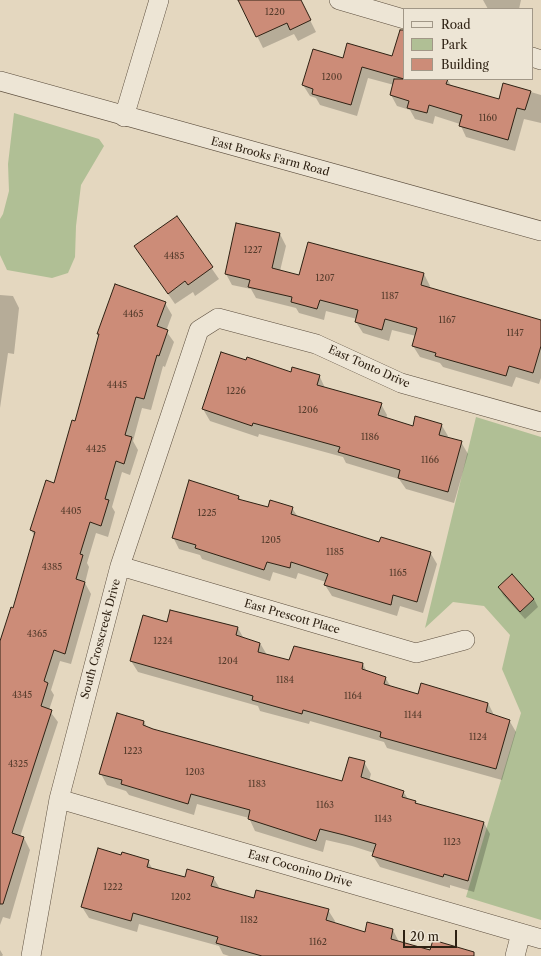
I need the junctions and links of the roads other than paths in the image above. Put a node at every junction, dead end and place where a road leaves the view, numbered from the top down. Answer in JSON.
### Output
{"nodes":[{"id":1,"x":159,"y":0,"type":"edge"},
{"id":2,"x":339,"y":0,"type":"edge"},
{"id":3,"x":403,"y":19,"type":"edge"},
{"id":4,"x":0,"y":81,"type":"edge"},
{"id":5,"x":124,"y":117,"type":"junction"},
{"id":6,"x":541,"y":231,"type":"edge"},
{"id":7,"x":199,"y":330,"type":"joint"},
{"id":8,"x":541,"y":422,"type":"edge"},
{"id":9,"x":120,"y":566,"type":"junction"},
{"id":10,"x":465,"y":640,"type":"dead end"},
{"id":11,"x":58,"y":799,"type":"junction"},
{"id":12,"x":521,"y":933,"type":"junction"},
{"id":13,"x":541,"y":939,"type":"edge"},
{"id":14,"x":32,"y":956,"type":"edge"},
{"id":15,"x":515,"y":956,"type":"edge"}],
"edges":[{"from":1,"to":5,"type":"street"},
{"from":2,"to":3,"type":"street"},
{"from":4,"to":5,"type":"street","name":"East Brooks Farm Road"},
{"from":5,"to":6,"type":"street","name":"East Brooks Farm Road"},
{"from":7,"to":8,"type":"street","name":"East Tonto Drive"},
{"from":7,"to":9,"type":"street","name":"South Crosscreek Drive"},
{"from":9,"to":10,"type":"street","name":"East Prescott Place"},
{"from":9,"to":11,"type":"street","name":"South Crosscreek Drive"},
{"from":11,"to":12,"type":"street","name":"East Coconino Drive"},
{"from":11,"to":14,"type":"street","name":"South Crosscreek Drive"},
{"from":12,"to":13,"type":"street","name":"East Coconino Drive"},
{"from":12,"to":15,"type":"street"}]}
